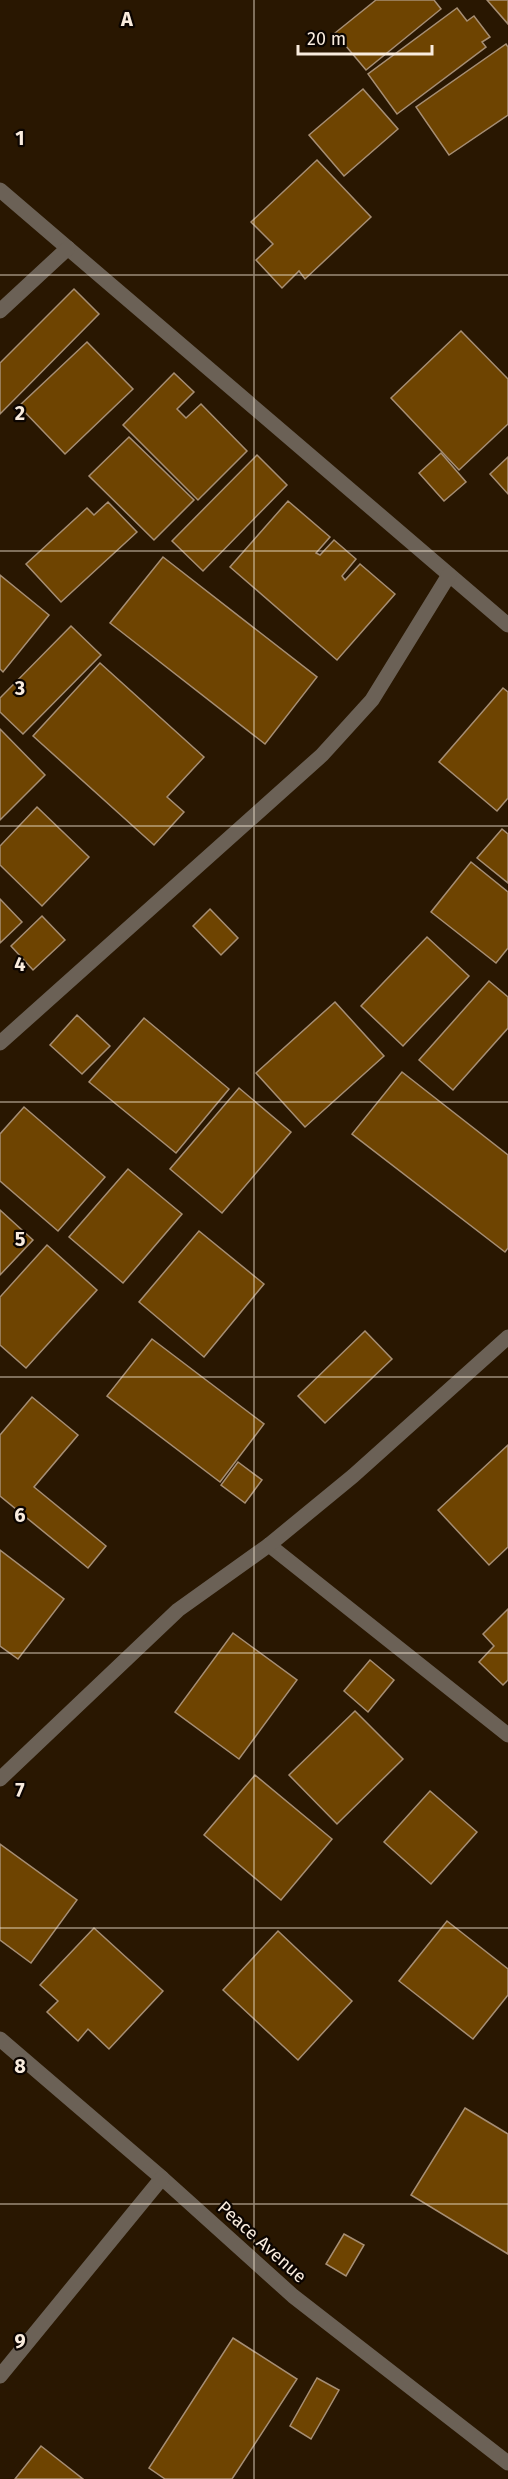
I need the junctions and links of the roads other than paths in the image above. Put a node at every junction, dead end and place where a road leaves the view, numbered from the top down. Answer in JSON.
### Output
{"nodes":[{"id":1,"x":0,"y":190,"type":"edge"},
{"id":2,"x":68,"y":248,"type":"junction"},
{"id":3,"x":0,"y":311,"type":"edge"},
{"id":4,"x":449,"y":575,"type":"junction"},
{"id":5,"x":508,"y":625,"type":"edge"},
{"id":6,"x":0,"y":1043,"type":"edge"},
{"id":7,"x":508,"y":1337,"type":"edge"},
{"id":8,"x":268,"y":1545,"type":"junction"},
{"id":9,"x":508,"y":1735,"type":"edge"},
{"id":10,"x":0,"y":1779,"type":"edge"},
{"id":11,"x":0,"y":2039,"type":"edge"},
{"id":12,"x":162,"y":2178,"type":"junction"},
{"id":13,"x":0,"y":2376,"type":"edge"},
{"id":14,"x":508,"y":2463,"type":"edge"}],
"edges":[{"from":1,"to":2,"type":"street"},
{"from":2,"to":3,"type":"street"},
{"from":2,"to":4,"type":"street"},
{"from":4,"to":5,"type":"street"},
{"from":4,"to":6,"type":"street"},
{"from":7,"to":8,"type":"street"},
{"from":8,"to":9,"type":"street"},
{"from":8,"to":10,"type":"street"},
{"from":11,"to":12,"type":"street","name":"Peace Avenue"},
{"from":12,"to":13,"type":"street"},
{"from":12,"to":14,"type":"street","name":"Peace Avenue"}]}
